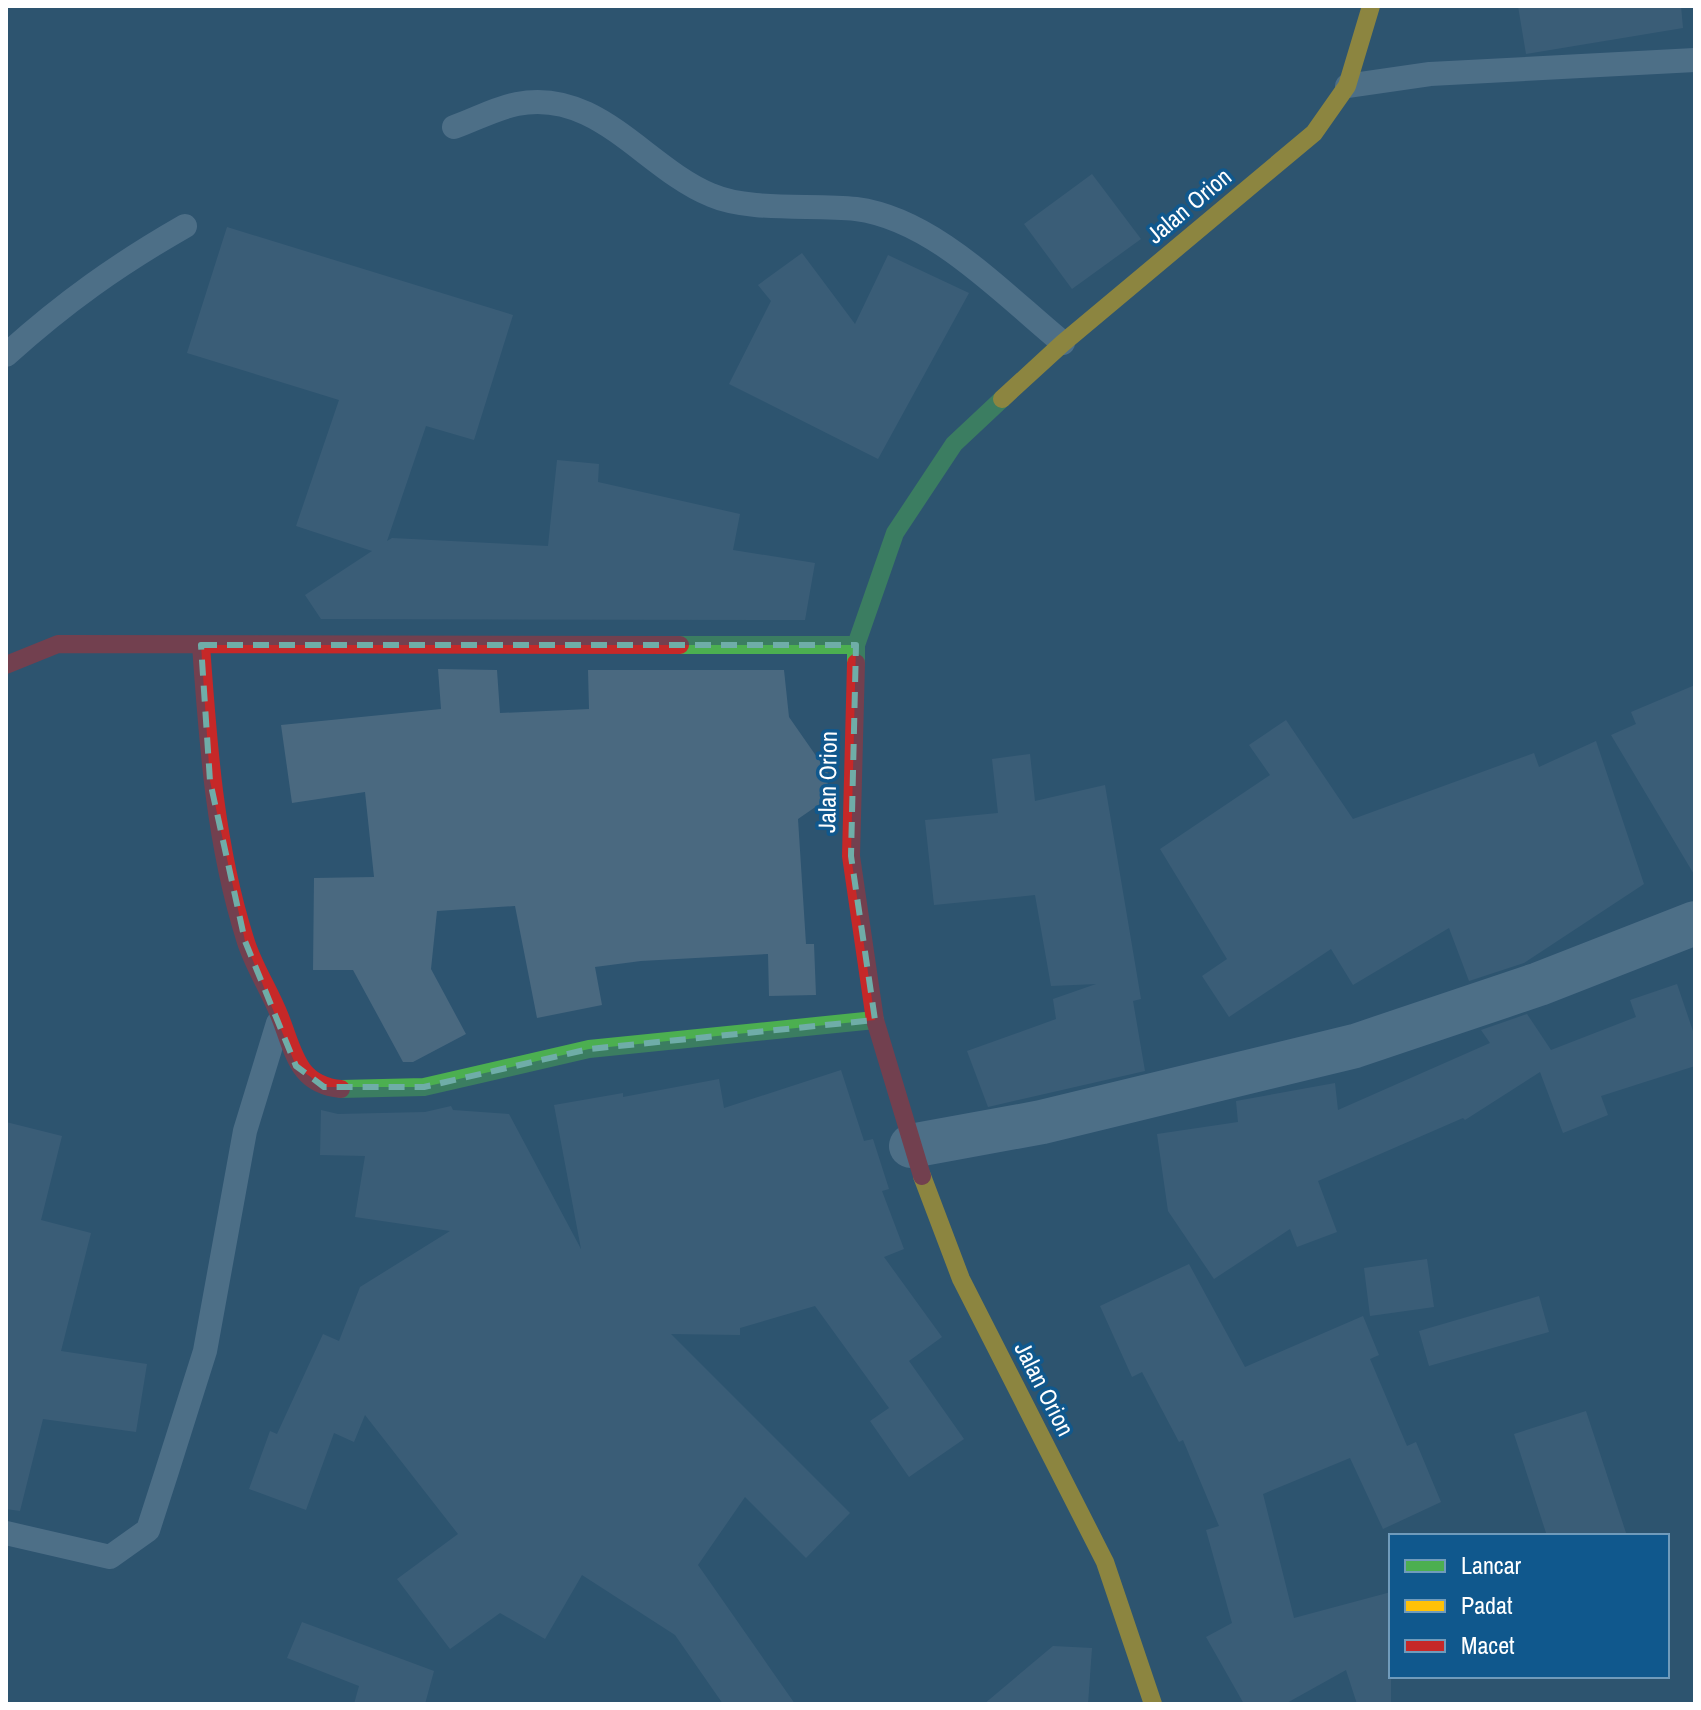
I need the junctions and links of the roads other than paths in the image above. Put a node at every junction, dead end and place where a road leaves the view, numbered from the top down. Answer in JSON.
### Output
{"nodes":[{"id":1,"x":1371,"y":6,"type":"edge"},
{"id":2,"x":1695,"y":60,"type":"edge"},
{"id":3,"x":1347,"y":86,"type":"junction"},
{"id":4,"x":454,"y":127,"type":"dead end"},
{"id":5,"x":185,"y":226,"type":"dead end"},
{"id":6,"x":1063,"y":343,"type":"junction"},
{"id":7,"x":6,"y":355,"type":"edge"},
{"id":8,"x":201,"y":645,"type":"junction"},
{"id":9,"x":856,"y":645,"type":"junction"},
{"id":10,"x":6,"y":665,"type":"edge"},
{"id":11,"x":1695,"y":923,"type":"edge"},
{"id":12,"x":280,"y":1017,"type":"junction"},
{"id":13,"x":875,"y":1020,"type":"junction"},
{"id":14,"x":911,"y":1146,"type":"junction"},
{"id":15,"x":6,"y":1533,"type":"edge"},
{"id":16,"x":1153,"y":1704,"type":"edge"}],
"edges":[{"from":1,"to":3,"type":"main road","name":"Jalan Orion"},
{"from":2,"to":3,"type":"lane"},
{"from":3,"to":6,"type":"main road","name":"Jalan Orion"},
{"from":4,"to":6,"type":"lane"},
{"from":5,"to":7,"type":"lane"},
{"from":6,"to":9,"type":"main road","name":"Jalan Orion"},
{"from":8,"to":9,"type":"main road"},
{"from":8,"to":10,"type":"main road"},
{"from":8,"to":12,"type":"main road"},
{"from":9,"to":13,"type":"main road","name":"Jalan Orion"},
{"from":11,"to":14,"type":"street"},
{"from":12,"to":13,"type":"main road"},
{"from":12,"to":15,"type":"lane"},
{"from":13,"to":14,"type":"main road","name":"Jalan Orion"},
{"from":14,"to":16,"type":"main road","name":"Jalan Orion"}]}
